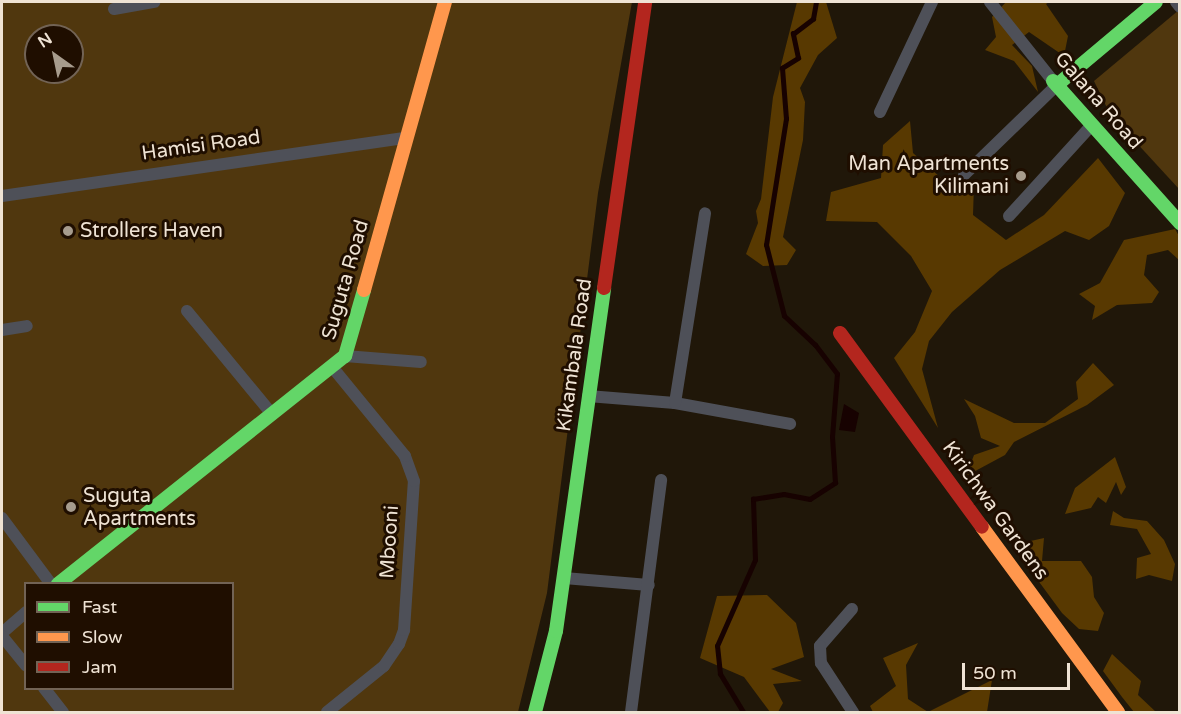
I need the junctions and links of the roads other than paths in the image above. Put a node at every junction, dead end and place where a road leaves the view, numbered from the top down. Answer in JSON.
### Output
{"nodes":[{"id":1,"x":154,"y":2,"type":"edge"},
{"id":2,"x":445,"y":2,"type":"edge"},
{"id":3,"x":645,"y":2,"type":"edge"},
{"id":4,"x":932,"y":2,"type":"edge"},
{"id":5,"x":990,"y":2,"type":"edge"},
{"id":6,"x":1156,"y":2,"type":"edge"},
{"id":7,"x":1176,"y":2,"type":"edge"},
{"id":8,"x":1179,"y":7,"type":"edge"},
{"id":9,"x":114,"y":9,"type":"dead end"},
{"id":10,"x":1055,"y":83,"type":"junction"},
{"id":11,"x":880,"y":112,"type":"dead end"},
{"id":12,"x":1091,"y":126,"type":"junction"},
{"id":13,"x":406,"y":138,"type":"junction"},
{"id":14,"x":964,"y":175,"type":"dead end"},
{"id":15,"x":2,"y":196,"type":"edge"},
{"id":16,"x":705,"y":213,"type":"dead end"},
{"id":17,"x":1009,"y":216,"type":"dead end"},
{"id":18,"x":1179,"y":223,"type":"edge"},
{"id":19,"x":187,"y":311,"type":"dead end"},
{"id":20,"x":27,"y":326,"type":"dead end"},
{"id":21,"x":2,"y":330,"type":"edge"},
{"id":22,"x":840,"y":333,"type":"dead end"},
{"id":23,"x":345,"y":356,"type":"junction"},
{"id":24,"x":421,"y":362,"type":"dead end"},
{"id":25,"x":333,"y":368,"type":"junction"},
{"id":26,"x":588,"y":396,"type":"junction"},
{"id":27,"x":675,"y":403,"type":"junction"},
{"id":28,"x":272,"y":414,"type":"junction"},
{"id":29,"x":790,"y":424,"type":"dead end"},
{"id":30,"x":661,"y":480,"type":"dead end"},
{"id":31,"x":2,"y":518,"type":"edge"},
{"id":32,"x":564,"y":578,"type":"junction"},
{"id":33,"x":50,"y":582,"type":"edge"},
{"id":34,"x":61,"y":582,"type":"edge"},
{"id":35,"x":649,"y":585,"type":"junction"},
{"id":36,"x":852,"y":609,"type":"dead end"},
{"id":37,"x":24,"y":614,"type":"edge"},
{"id":38,"x":2,"y":634,"type":"edge"},
{"id":39,"x":24,"y":663,"type":"edge"},
{"id":40,"x":46,"y":690,"type":"edge"},
{"id":41,"x":63,"y":712,"type":"edge"},
{"id":42,"x":327,"y":712,"type":"edge"},
{"id":43,"x":535,"y":712,"type":"edge"},
{"id":44,"x":631,"y":712,"type":"edge"},
{"id":45,"x":853,"y":712,"type":"edge"},
{"id":46,"x":1118,"y":712,"type":"edge"}],
"edges":[{"from":1,"to":9,"type":"street"},
{"from":2,"to":13,"type":"street","name":"Suguta Road"},
{"from":3,"to":26,"type":"street","name":"Kikambala Road"},
{"from":4,"to":11,"type":"street"},
{"from":5,"to":10,"type":"street","name":"Galana Road"},
{"from":6,"to":10,"type":"street"},
{"from":7,"to":8,"type":"street"},
{"from":10,"to":12,"type":"street","name":"Galana Road"},
{"from":10,"to":14,"type":"street"},
{"from":12,"to":17,"type":"street"},
{"from":12,"to":18,"type":"street","name":"Galana Road"},
{"from":13,"to":15,"type":"street","name":"Hamisi Road"},
{"from":13,"to":23,"type":"street","name":"Suguta Road"},
{"from":16,"to":27,"type":"street"},
{"from":19,"to":28,"type":"street"},
{"from":20,"to":21,"type":"street"},
{"from":22,"to":46,"type":"street","name":"Kirichwa Gardens"},
{"from":23,"to":24,"type":"street"},
{"from":23,"to":25,"type":"street","name":"Suguta Road"},
{"from":25,"to":28,"type":"street","name":"Suguta Road"},
{"from":25,"to":42,"type":"street","name":"Mbooni"},
{"from":26,"to":27,"type":"street"},
{"from":26,"to":32,"type":"street","name":"Kikambala Road"},
{"from":27,"to":29,"type":"street"},
{"from":28,"to":34,"type":"street","name":"Suguta Road"},
{"from":30,"to":35,"type":"street"},
{"from":31,"to":33,"type":"street"},
{"from":32,"to":35,"type":"street"},
{"from":32,"to":43,"type":"street","name":"Kikambala Road"},
{"from":35,"to":44,"type":"street"},
{"from":36,"to":45,"type":"street"},
{"from":37,"to":38,"type":"street"},
{"from":38,"to":39,"type":"street"},
{"from":40,"to":41,"type":"street"}]}
